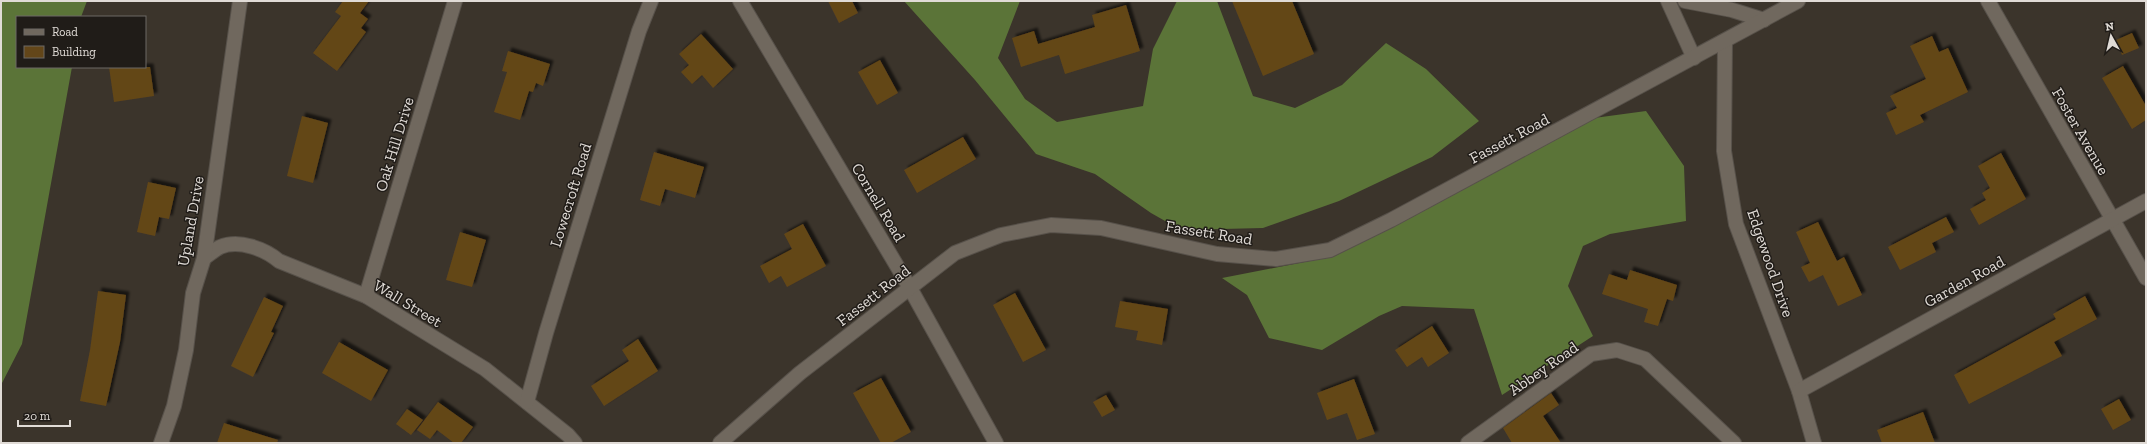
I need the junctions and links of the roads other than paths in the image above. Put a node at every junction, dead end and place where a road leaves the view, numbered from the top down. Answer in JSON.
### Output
{"nodes":[{"id":1,"x":240,"y":1,"type":"edge"},
{"id":2,"x":455,"y":1,"type":"edge"},
{"id":3,"x":651,"y":1,"type":"edge"},
{"id":4,"x":740,"y":1,"type":"edge"},
{"id":5,"x":1668,"y":1,"type":"edge"},
{"id":6,"x":1685,"y":1,"type":"edge"},
{"id":7,"x":1798,"y":1,"type":"edge"},
{"id":8,"x":1988,"y":1,"type":"edge"},
{"id":9,"x":1764,"y":20,"type":"junction"},
{"id":10,"x":1725,"y":41,"type":"junction"},
{"id":11,"x":1694,"y":58,"type":"junction"},
{"id":12,"x":2146,"y":202,"type":"edge"},
{"id":13,"x":2112,"y":220,"type":"junction"},
{"id":14,"x":204,"y":258,"type":"junction"},
{"id":15,"x":2146,"y":278,"type":"edge"},
{"id":16,"x":910,"y":288,"type":"junction"},
{"id":17,"x":366,"y":296,"type":"junction"},
{"id":18,"x":1799,"y":391,"type":"junction"},
{"id":19,"x":527,"y":402,"type":"junction"},
{"id":20,"x":162,"y":443,"type":"edge"},
{"id":21,"x":575,"y":443,"type":"edge"},
{"id":22,"x":720,"y":443,"type":"edge"},
{"id":23,"x":996,"y":443,"type":"edge"},
{"id":24,"x":1468,"y":443,"type":"edge"},
{"id":25,"x":1734,"y":443,"type":"edge"},
{"id":26,"x":1814,"y":443,"type":"edge"}],
"edges":[{"from":1,"to":14,"type":"street","name":"Upland Drive"},
{"from":2,"to":17,"type":"street","name":"Oak Hill Drive"},
{"from":3,"to":19,"type":"street","name":"Lowecroft Road"},
{"from":4,"to":16,"type":"street","name":"Cornell Road"},
{"from":5,"to":11,"type":"street"},
{"from":6,"to":9,"type":"street"},
{"from":7,"to":9,"type":"street","name":"Fassett Road"},
{"from":8,"to":13,"type":"street","name":"Foster Avenue"},
{"from":9,"to":10,"type":"street","name":"Fassett Road"},
{"from":10,"to":11,"type":"street","name":"Fassett Road"},
{"from":10,"to":18,"type":"street","name":"Edgewood Drive"},
{"from":11,"to":16,"type":"street","name":"Fassett Road"},
{"from":12,"to":13,"type":"street","name":"Garden Road"},
{"from":13,"to":15,"type":"street","name":"Foster Avenue"},
{"from":13,"to":18,"type":"street","name":"Garden Road"},
{"from":14,"to":17,"type":"street","name":"Wall Street"},
{"from":14,"to":20,"type":"street","name":"Upland Drive"},
{"from":16,"to":22,"type":"street","name":"Fassett Road"},
{"from":16,"to":23,"type":"street","name":"Cornell Road"},
{"from":17,"to":19,"type":"street","name":"Wall Street"},
{"from":18,"to":26,"type":"street","name":"Edgewood Drive"},
{"from":19,"to":21,"type":"street","name":"Wall Street"},
{"from":24,"to":25,"type":"street","name":"Abbey Road"}]}
